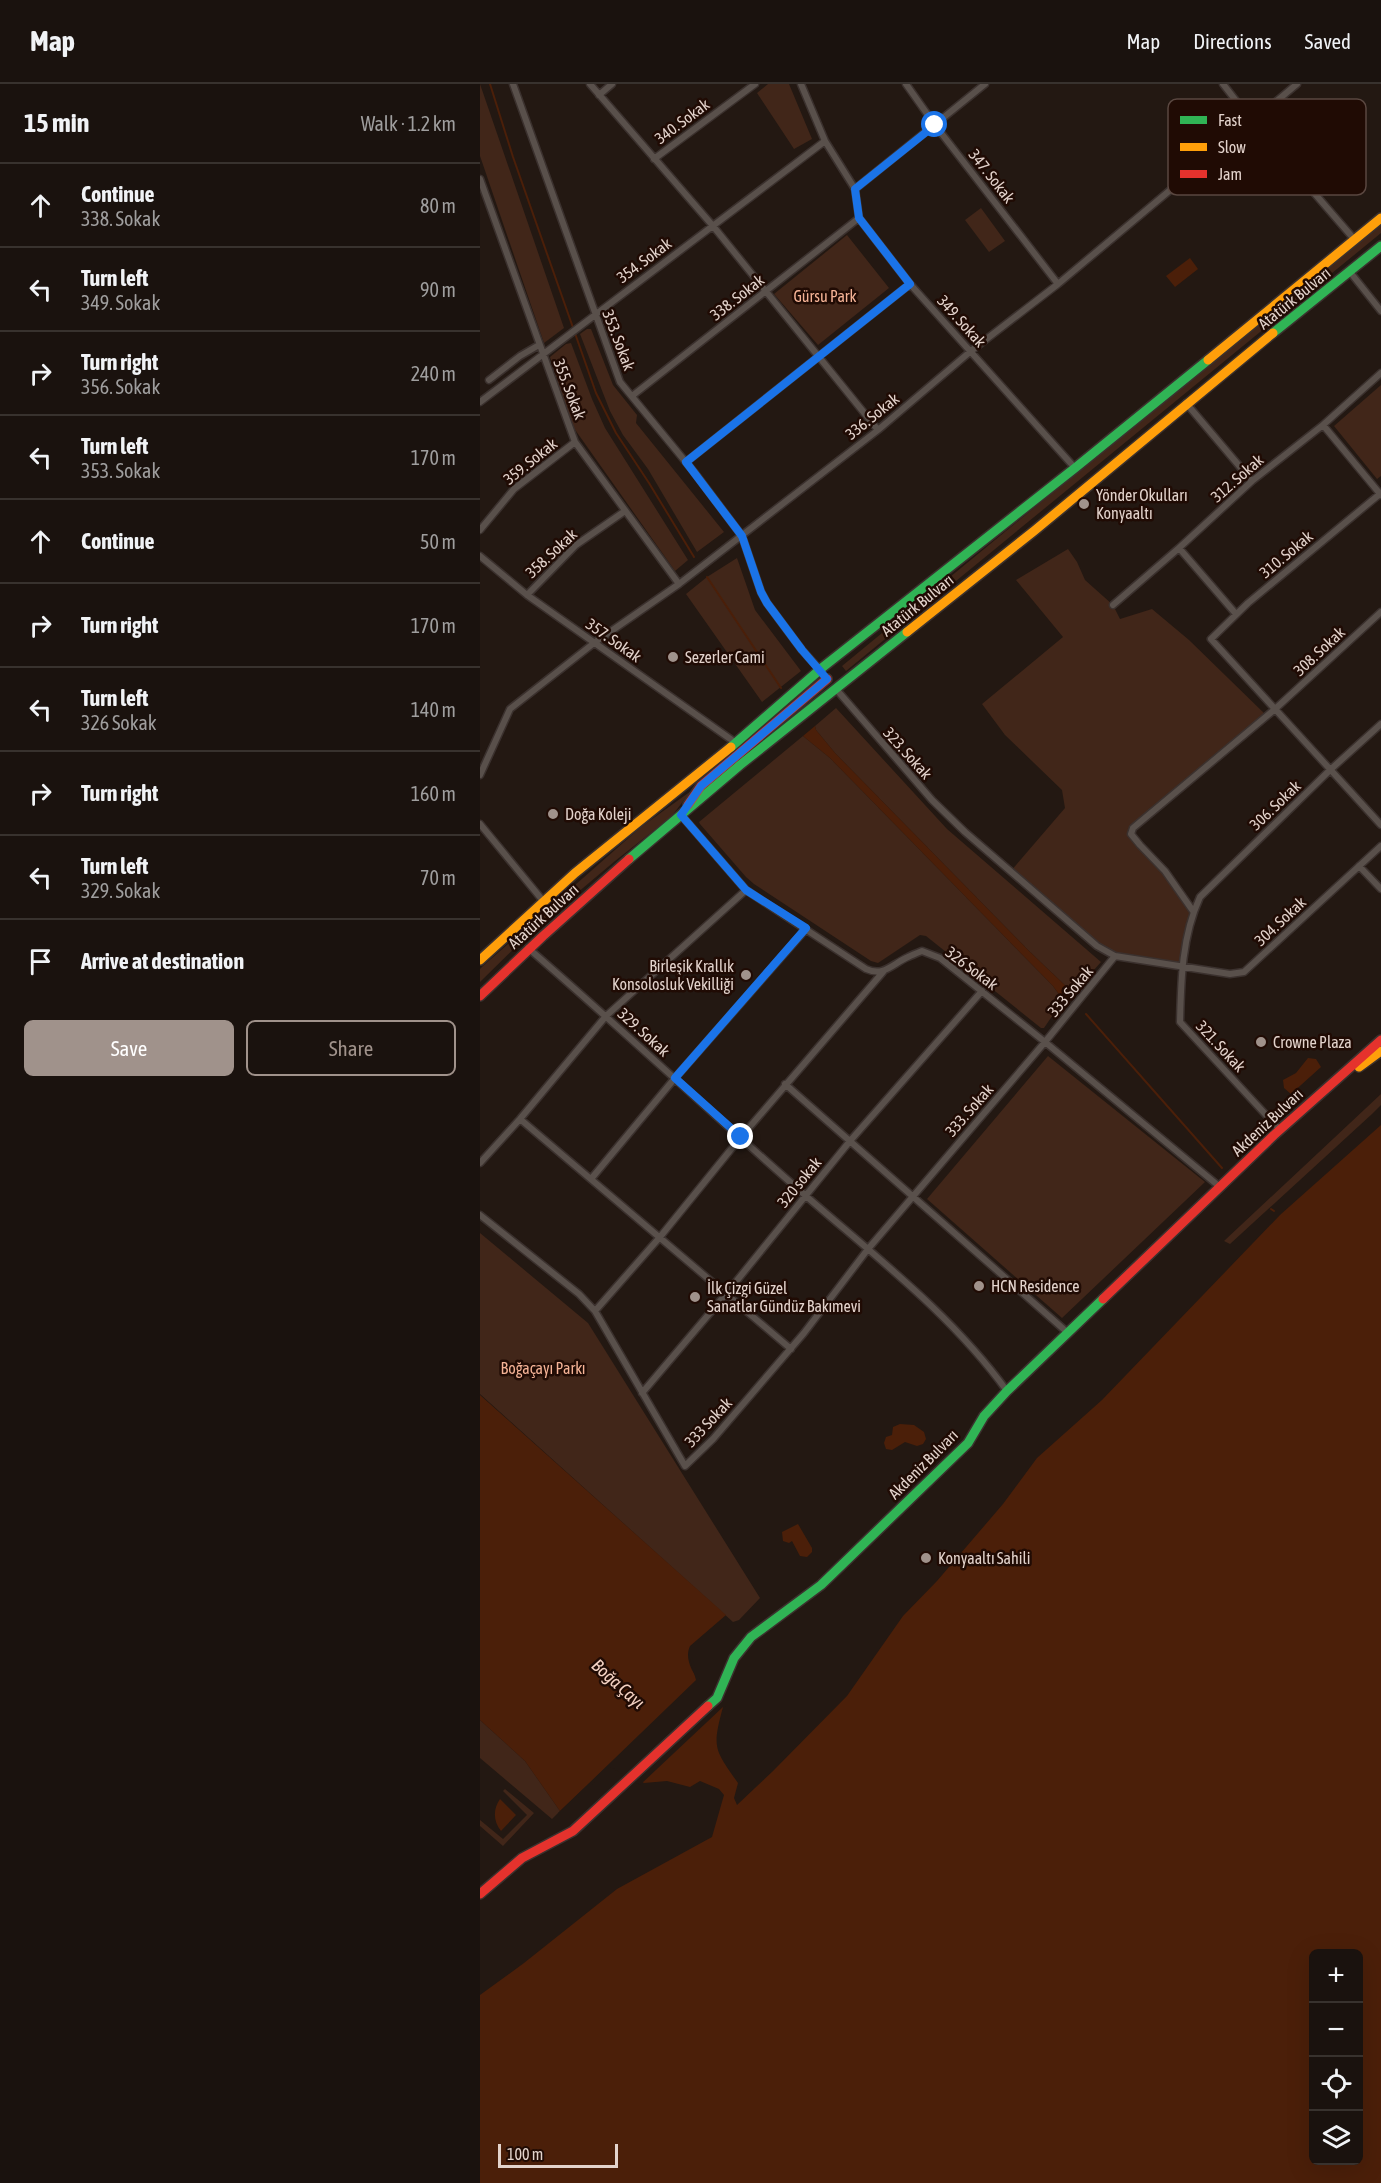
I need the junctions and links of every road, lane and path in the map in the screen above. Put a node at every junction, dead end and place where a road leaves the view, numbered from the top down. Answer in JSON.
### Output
{"nodes":[{"id":1,"x":513,"y":84,"type":"edge"},
{"id":2,"x":590,"y":84,"type":"edge"},
{"id":3,"x":612,"y":84,"type":"edge"},
{"id":4,"x":755,"y":84,"type":"edge"},
{"id":5,"x":801,"y":84,"type":"edge"},
{"id":6,"x":906,"y":84,"type":"edge"},
{"id":7,"x":985,"y":84,"type":"edge"},
{"id":8,"x":1223,"y":84,"type":"edge"},
{"id":9,"x":1297,"y":84,"type":"edge"},
{"id":10,"x":599,"y":95,"type":"junction"},
{"id":11,"x":1235,"y":99,"type":"edge"},
{"id":12,"x":1278,"y":99,"type":"edge"},
{"id":13,"x":935,"y":125,"type":"junction"},
{"id":14,"x":825,"y":141,"type":"junction"},
{"id":15,"x":654,"y":159,"type":"junction"},
{"id":16,"x":480,"y":179,"type":"edge"},
{"id":17,"x":855,"y":189,"type":"junction"},
{"id":18,"x":1168,"y":191,"type":"edge"},
{"id":19,"x":1316,"y":195,"type":"edge"},
{"id":20,"x":859,"y":218,"type":"junction"},
{"id":21,"x":1381,"y":218,"type":"edge"},
{"id":22,"x":713,"y":226,"type":"junction"},
{"id":23,"x":1354,"y":239,"type":"junction"},
{"id":24,"x":1381,"y":246,"type":"edge"},
{"id":25,"x":1350,"y":272,"type":"junction"},
{"id":26,"x":910,"y":284,"type":"junction"},
{"id":27,"x":1058,"y":284,"type":"junction"},
{"id":28,"x":765,"y":292,"type":"junction"},
{"id":29,"x":1381,"y":311,"type":"edge"},
{"id":30,"x":594,"y":315,"type":"junction"},
{"id":31,"x":539,"y":345,"type":"junction"},
{"id":32,"x":971,"y":351,"type":"junction"},
{"id":33,"x":542,"y":354,"type":"junction"},
{"id":34,"x":818,"y":356,"type":"junction"},
{"id":35,"x":1381,"y":373,"type":"edge"},
{"id":36,"x":489,"y":380,"type":"dead end"},
{"id":37,"x":632,"y":396,"type":"junction"},
{"id":38,"x":480,"y":402,"type":"edge"},
{"id":39,"x":1186,"y":403,"type":"junction"},
{"id":40,"x":1323,"y":425,"type":"junction"},
{"id":41,"x":878,"y":430,"type":"junction"},
{"id":42,"x":575,"y":442,"type":"junction"},
{"id":43,"x":686,"y":462,"type":"junction"},
{"id":44,"x":1075,"y":468,"type":"junction"},
{"id":45,"x":1252,"y":481,"type":"junction"},
{"id":46,"x":1381,"y":494,"type":"edge"},
{"id":47,"x":625,"y":512,"type":"junction"},
{"id":48,"x":480,"y":530,"type":"edge"},
{"id":49,"x":742,"y":536,"type":"junction"},
{"id":50,"x":1179,"y":548,"type":"junction"},
{"id":51,"x":480,"y":556,"type":"edge"},
{"id":52,"x":679,"y":584,"type":"junction"},
{"id":53,"x":527,"y":594,"type":"junction"},
{"id":54,"x":1113,"y":605,"type":"dead end"},
{"id":55,"x":1381,"y":612,"type":"edge"},
{"id":56,"x":1236,"y":614,"type":"junction"},
{"id":57,"x":594,"y":643,"type":"junction"},
{"id":58,"x":821,"y":669,"type":"junction"},
{"id":59,"x":827,"y":679,"type":"junction"},
{"id":60,"x":838,"y":688,"type":"junction"},
{"id":61,"x":1274,"y":710,"type":"junction"},
{"id":62,"x":1381,"y":724,"type":"edge"},
{"id":63,"x":736,"y":742,"type":"junction"},
{"id":64,"x":1330,"y":770,"type":"junction"},
{"id":65,"x":480,"y":775,"type":"edge"},
{"id":66,"x":681,"y":815,"type":"junction"},
{"id":67,"x":480,"y":824,"type":"edge"},
{"id":68,"x":1381,"y":825,"type":"edge"},
{"id":69,"x":1381,"y":846,"type":"edge"},
{"id":70,"x":1359,"y":866,"type":"junction"},
{"id":71,"x":746,"y":890,"type":"junction"},
{"id":72,"x":1381,"y":890,"type":"edge"},
{"id":73,"x":544,"y":902,"type":"junction"},
{"id":74,"x":1193,"y":911,"type":"junction"},
{"id":75,"x":806,"y":928,"type":"junction"},
{"id":76,"x":528,"y":948,"type":"junction"},
{"id":77,"x":1115,"y":956,"type":"junction"},
{"id":78,"x":480,"y":960,"type":"edge"},
{"id":79,"x":1181,"y":967,"type":"junction"},
{"id":80,"x":883,"y":972,"type":"junction"},
{"id":81,"x":982,"y":992,"type":"junction"},
{"id":82,"x":480,"y":996,"type":"edge"},
{"id":83,"x":606,"y":1016,"type":"junction"},
{"id":84,"x":1045,"y":1042,"type":"junction"},
{"id":85,"x":1380,"y":1047,"type":"edge"},
{"id":86,"x":675,"y":1078,"type":"junction"},
{"id":87,"x":785,"y":1084,"type":"junction"},
{"id":88,"x":520,"y":1119,"type":"junction"},
{"id":89,"x":1280,"y":1130,"type":"junction"},
{"id":90,"x":741,"y":1137,"type":"junction"},
{"id":91,"x":850,"y":1141,"type":"junction"},
{"id":92,"x":480,"y":1163,"type":"edge"},
{"id":93,"x":591,"y":1179,"type":"junction"},
{"id":94,"x":1220,"y":1187,"type":"junction"},
{"id":95,"x":805,"y":1195,"type":"junction"},
{"id":96,"x":914,"y":1195,"type":"junction"},
{"id":97,"x":480,"y":1215,"type":"edge"},
{"id":98,"x":660,"y":1237,"type":"junction"},
{"id":99,"x":868,"y":1249,"type":"junction"},
{"id":100,"x":726,"y":1294,"type":"junction"},
{"id":101,"x":595,"y":1311,"type":"junction"},
{"id":102,"x":1068,"y":1333,"type":"junction"},
{"id":103,"x":791,"y":1349,"type":"junction"},
{"id":104,"x":1007,"y":1391,"type":"junction"},
{"id":105,"x":642,"y":1393,"type":"junction"},
{"id":106,"x":480,"y":1894,"type":"edge"}],
"edges":[{"from":1,"to":30,"type":"street","name":"353. Sokak"},
{"from":2,"to":10,"type":"street"},
{"from":3,"to":10,"type":"street"},
{"from":4,"to":15,"type":"street","name":"340. Sokak"},
{"from":5,"to":14,"type":"street","name":"349. Sokak"},
{"from":6,"to":13,"type":"street","name":"347. Sokak"},
{"from":7,"to":13,"type":"street"},
{"from":8,"to":11,"type":"street"},
{"from":9,"to":12,"type":"street","name":"336. Sokak"},
{"from":10,"to":15,"type":"street"},
{"from":13,"to":17,"type":"street"},
{"from":13,"to":27,"type":"street","name":"347. Sokak"},
{"from":14,"to":17,"type":"street","name":"349. Sokak"},
{"from":14,"to":22,"type":"street","name":"354. Sokak"},
{"from":15,"to":22,"type":"street"},
{"from":16,"to":31,"type":"street","name":"355. Sokak"},
{"from":17,"to":20,"type":"street","name":"349. Sokak"},
{"from":18,"to":27,"type":"street","name":"336. Sokak"},
{"from":19,"to":23,"type":"street"},
{"from":20,"to":26,"type":"street","name":"349. Sokak"},
{"from":20,"to":28,"type":"street","name":"338. Sokak"},
{"from":21,"to":23,"type":"main road","name":"Atatürk Bulvarı"},
{"from":22,"to":28,"type":"street"},
{"from":22,"to":30,"type":"street","name":"354. Sokak"},
{"from":23,"to":44,"type":"main road","name":"Atatürk Bulvarı"},
{"from":24,"to":25,"type":"main road","name":"Atatürk Bulvarı"},
{"from":25,"to":29,"type":"street"},
{"from":25,"to":39,"type":"main road","name":"Atatürk Bulvarı"},
{"from":26,"to":32,"type":"street","name":"349. Sokak"},
{"from":26,"to":34,"type":"street"},
{"from":27,"to":32,"type":"street","name":"336. Sokak"},
{"from":28,"to":34,"type":"street"},
{"from":28,"to":37,"type":"street","name":"338. Sokak"},
{"from":30,"to":33,"type":"street","name":"354. Sokak"},
{"from":30,"to":37,"type":"street","name":"353. Sokak"},
{"from":31,"to":33,"type":"street","name":"355. Sokak"},
{"from":31,"to":36,"type":"street"},
{"from":32,"to":41,"type":"street","name":"336. Sokak"},
{"from":32,"to":44,"type":"street","name":"349. Sokak"},
{"from":33,"to":38,"type":"street","name":"354. Sokak"},
{"from":33,"to":42,"type":"street","name":"355. Sokak"},
{"from":34,"to":41,"type":"street"},
{"from":34,"to":43,"type":"street"},
{"from":35,"to":40,"type":"street","name":"312. Sokak"},
{"from":37,"to":43,"type":"street","name":"353. Sokak"},
{"from":39,"to":45,"type":"street"},
{"from":39,"to":60,"type":"main road","name":"Atatürk Bulvarı"},
{"from":40,"to":45,"type":"street","name":"312. Sokak"},
{"from":40,"to":46,"type":"street"},
{"from":41,"to":49,"type":"street","name":"336. Sokak"},
{"from":42,"to":47,"type":"street","name":"355. Sokak"},
{"from":42,"to":48,"type":"street","name":"359. Sokak"},
{"from":43,"to":49,"type":"street","name":"353. Sokak"},
{"from":44,"to":58,"type":"main road","name":"Atatürk Bulvarı"},
{"from":45,"to":50,"type":"street","name":"312. Sokak"},
{"from":46,"to":56,"type":"street","name":"310. Sokak"},
{"from":47,"to":52,"type":"street","name":"355. Sokak"},
{"from":47,"to":53,"type":"street","name":"358. Sokak"},
{"from":49,"to":52,"type":"street","name":"336. Sokak"},
{"from":49,"to":58,"type":"street","name":"353. Sokak"},
{"from":50,"to":54,"type":"street","name":"312. Sokak"},
{"from":50,"to":56,"type":"street"},
{"from":51,"to":53,"type":"street","name":"357. Sokak"},
{"from":52,"to":57,"type":"street","name":"336. Sokak"},
{"from":53,"to":57,"type":"street","name":"357. Sokak"},
{"from":55,"to":61,"type":"street","name":"308. Sokak"},
{"from":56,"to":61,"type":"street","name":"310. Sokak"},
{"from":57,"to":63,"type":"street","name":"357. Sokak"},
{"from":57,"to":65,"type":"street","name":"336. Sokak"},
{"from":58,"to":59,"type":"main road"},
{"from":58,"to":60,"type":"main road"},
{"from":58,"to":63,"type":"main road","name":"Atatürk Bulvarı"},
{"from":59,"to":60,"type":"main road"},
{"from":59,"to":66,"type":"main road"},
{"from":60,"to":66,"type":"main road","name":"Atatürk Bulvarı"},
{"from":60,"to":77,"type":"street","name":"323. Sokak"},
{"from":61,"to":64,"type":"street"},
{"from":61,"to":74,"type":"street","name":"308. Sokak"},
{"from":62,"to":64,"type":"street","name":"306. Sokak"},
{"from":63,"to":73,"type":"main road","name":"Atatürk Bulvarı"},
{"from":64,"to":68,"type":"street"},
{"from":64,"to":74,"type":"street","name":"306. Sokak"},
{"from":66,"to":71,"type":"street"},
{"from":66,"to":76,"type":"main road","name":"Atatürk Bulvarı"},
{"from":67,"to":73,"type":"street"},
{"from":69,"to":70,"type":"street","name":"304. Sokak"},
{"from":70,"to":72,"type":"street"},
{"from":70,"to":79,"type":"street","name":"304. Sokak"},
{"from":71,"to":75,"type":"street"},
{"from":71,"to":83,"type":"street"},
{"from":73,"to":78,"type":"main road","name":"Atatürk Bulvarı"},
{"from":74,"to":79,"type":"street","name":"321. Sokak"},
{"from":75,"to":80,"type":"street"},
{"from":75,"to":86,"type":"street"},
{"from":76,"to":82,"type":"main road","name":"Atatürk Bulvarı"},
{"from":76,"to":83,"type":"street","name":"329. Sokak"},
{"from":77,"to":79,"type":"street","name":"304. Sokak"},
{"from":77,"to":84,"type":"street","name":"333 Sokak"},
{"from":79,"to":89,"type":"street","name":"321. Sokak"},
{"from":80,"to":81,"type":"street","name":"326 Sokak"},
{"from":80,"to":87,"type":"street"},
{"from":81,"to":84,"type":"street","name":"326 Sokak"},
{"from":81,"to":91,"type":"street","name":"320 sokak"},
{"from":83,"to":86,"type":"street","name":"329. Sokak"},
{"from":83,"to":88,"type":"street"},
{"from":84,"to":94,"type":"street","name":"326 Sokak"},
{"from":84,"to":96,"type":"street","name":"333. Sokak"},
{"from":85,"to":89,"type":"main road","name":"Akdeniz Bulvarı"},
{"from":86,"to":90,"type":"street","name":"329. Sokak"},
{"from":86,"to":93,"type":"street"},
{"from":87,"to":90,"type":"street"},
{"from":87,"to":91,"type":"street"},
{"from":88,"to":92,"type":"street"},
{"from":88,"to":93,"type":"street"},
{"from":89,"to":94,"type":"main road","name":"Akdeniz Bulvarı"},
{"from":90,"to":95,"type":"street","name":"329. Sokak"},
{"from":90,"to":98,"type":"street"},
{"from":91,"to":95,"type":"street","name":"320 sokak"},
{"from":91,"to":96,"type":"street"},
{"from":93,"to":98,"type":"street"},
{"from":94,"to":102,"type":"main road","name":"Akdeniz Bulvarı"},
{"from":95,"to":99,"type":"street","name":"329. Sokak"},
{"from":95,"to":100,"type":"street","name":"320 sokak"},
{"from":96,"to":99,"type":"street","name":"333 Sokak"},
{"from":96,"to":102,"type":"street"},
{"from":97,"to":101,"type":"street","name":"333 Sokak"},
{"from":98,"to":100,"type":"street"},
{"from":98,"to":101,"type":"street"},
{"from":99,"to":103,"type":"street","name":"333 Sokak"},
{"from":99,"to":104,"type":"street","name":"329. Sokak"},
{"from":100,"to":103,"type":"street"},
{"from":100,"to":105,"type":"street","name":"320 sokak"},
{"from":101,"to":105,"type":"street","name":"333 Sokak"},
{"from":102,"to":104,"type":"main road","name":"Akdeniz Bulvarı"},
{"from":103,"to":105,"type":"street","name":"333 Sokak"},
{"from":104,"to":106,"type":"main road","name":"Akdeniz Bulvarı"}]}
